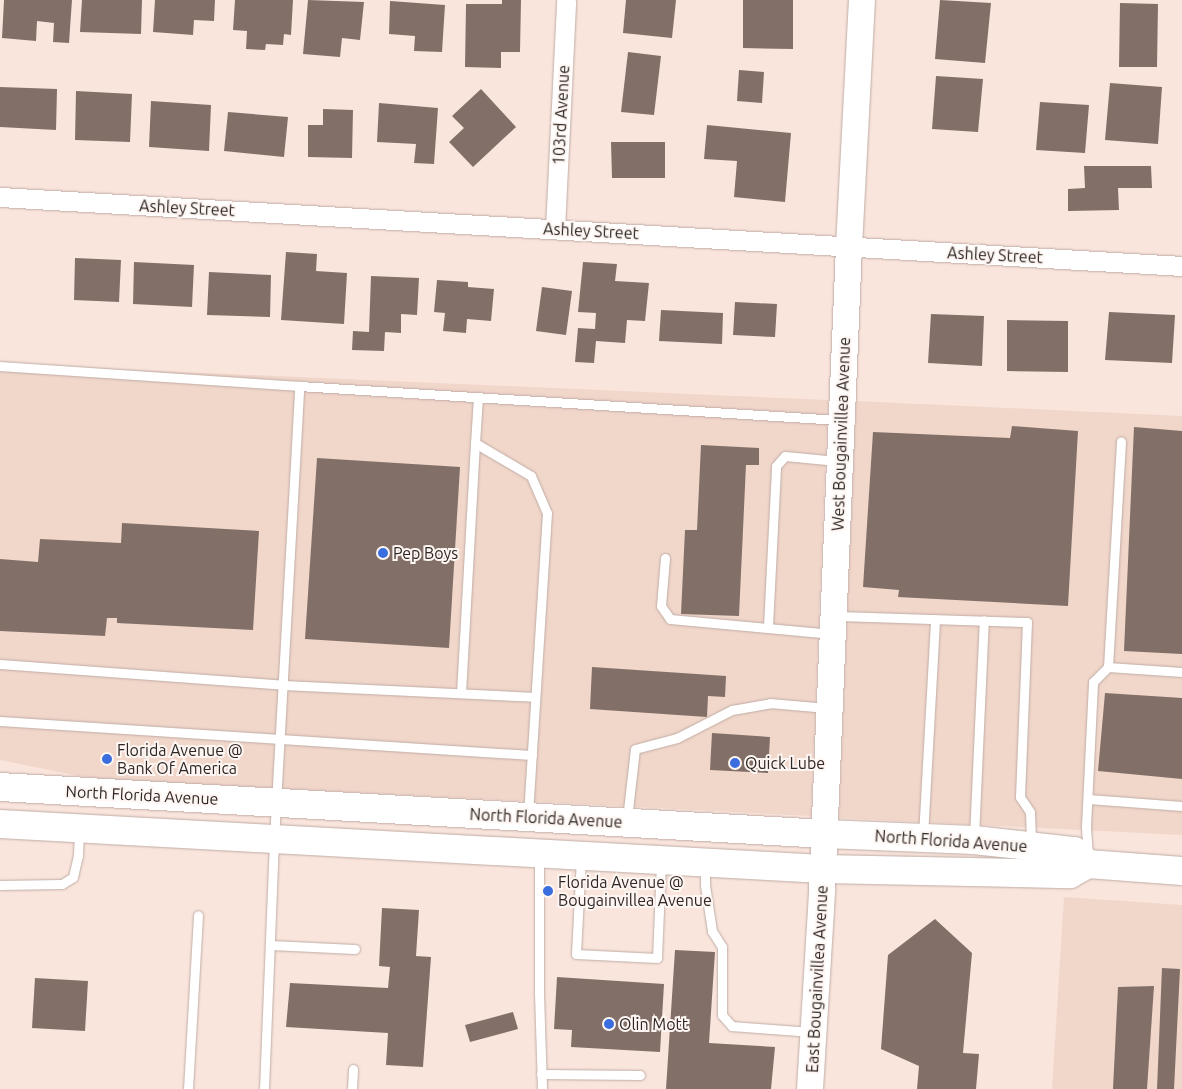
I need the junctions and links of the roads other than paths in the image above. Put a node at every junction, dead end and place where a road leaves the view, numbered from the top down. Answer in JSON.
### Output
{"nodes":[{"id":1,"x":566,"y":0,"type":"edge"},
{"id":2,"x":862,"y":0,"type":"edge"},
{"id":3,"x":0,"y":197,"type":"edge"},
{"id":4,"x":555,"y":229,"type":"junction"},
{"id":5,"x":849,"y":247,"type":"junction"},
{"id":6,"x":1182,"y":266,"type":"edge"},
{"id":7,"x":0,"y":366,"type":"edge"},
{"id":8,"x":300,"y":386,"type":"junction"},
{"id":9,"x":478,"y":397,"type":"junction"},
{"id":10,"x":842,"y":420,"type":"junction"},
{"id":11,"x":1121,"y":441,"type":"dead end"},
{"id":12,"x":475,"y":443,"type":"junction"},
{"id":13,"x":840,"y":461,"type":"junction"},
{"id":14,"x":665,"y":558,"type":"dead end"},
{"id":15,"x":935,"y":619,"type":"junction"},
{"id":16,"x":984,"y":620,"type":"junction"},
{"id":17,"x":833,"y":625,"type":"junction"},
{"id":18,"x":768,"y":626,"type":"junction"},
{"id":19,"x":0,"y":664,"type":"edge"},
{"id":20,"x":1108,"y":667,"type":"junction"},
{"id":21,"x":1182,"y":672,"type":"edge"},
{"id":22,"x":283,"y":685,"type":"junction"},
{"id":23,"x":461,"y":693,"type":"junction"},
{"id":24,"x":535,"y":697,"type":"junction"},
{"id":25,"x":830,"y":708,"type":"junction"},
{"id":26,"x":0,"y":721,"type":"edge"},
{"id":27,"x":280,"y":740,"type":"junction"},
{"id":28,"x":532,"y":755,"type":"junction"},
{"id":29,"x":0,"y":787,"type":"edge"},
{"id":30,"x":1088,"y":799,"type":"junction"},
{"id":31,"x":276,"y":803,"type":"junction"},
{"id":32,"x":1182,"y":806,"type":"edge"},
{"id":33,"x":528,"y":817,"type":"junction"},
{"id":34,"x":626,"y":823,"type":"junction"},
{"id":35,"x":0,"y":824,"type":"edge"},
{"id":36,"x":79,"y":829,"type":"junction"},
{"id":37,"x":824,"y":834,"type":"junction"},
{"id":38,"x":922,"y":838,"type":"junction"},
{"id":39,"x":274,"y":839,"type":"junction"},
{"id":40,"x":974,"y":840,"type":"junction"},
{"id":41,"x":1031,"y":846,"type":"junction"},
{"id":42,"x":540,"y":853,"type":"junction"},
{"id":43,"x":581,"y":856,"type":"junction"},
{"id":44,"x":662,"y":860,"type":"junction"},
{"id":45,"x":705,"y":862,"type":"junction"},
{"id":46,"x":1088,"y":864,"type":"junction"},
{"id":47,"x":823,"y":868,"type":"junction"},
{"id":48,"x":1182,"y":871,"type":"edge"},
{"id":49,"x":0,"y":884,"type":"edge"},
{"id":50,"x":198,"y":916,"type":"dead end"},
{"id":51,"x":270,"y":945,"type":"junction"},
{"id":52,"x":355,"y":949,"type":"dead end"},
{"id":53,"x":813,"y":1032,"type":"junction"},
{"id":54,"x":353,"y":1069,"type":"dead end"},
{"id":55,"x":541,"y":1074,"type":"junction"},
{"id":56,"x":640,"y":1075,"type":"dead end"},
{"id":57,"x":188,"y":1089,"type":"edge"},
{"id":58,"x":264,"y":1089,"type":"edge"},
{"id":59,"x":352,"y":1089,"type":"edge"},
{"id":60,"x":542,"y":1089,"type":"edge"},
{"id":61,"x":810,"y":1089,"type":"edge"}],
"edges":[{"from":1,"to":4,"type":"street","name":"103rd Avenue"},
{"from":2,"to":5,"type":"street","name":"West Bougainvillea Avenue"},
{"from":3,"to":4,"type":"street","name":"Ashley Street"},
{"from":4,"to":5,"type":"street","name":"Ashley Street"},
{"from":5,"to":6,"type":"street","name":"Ashley Street"},
{"from":5,"to":10,"type":"street","name":"West Bougainvillea Avenue"},
{"from":7,"to":8,"type":"lane"},
{"from":8,"to":9,"type":"lane"},
{"from":8,"to":22,"type":"lane"},
{"from":9,"to":10,"type":"lane"},
{"from":9,"to":12,"type":"lane"},
{"from":10,"to":13,"type":"street","name":"West Bougainvillea Avenue"},
{"from":11,"to":20,"type":"lane"},
{"from":12,"to":23,"type":"lane"},
{"from":12,"to":24,"type":"lane"},
{"from":13,"to":17,"type":"street","name":"West Bougainvillea Avenue"},
{"from":13,"to":18,"type":"lane"},
{"from":14,"to":18,"type":"lane"},
{"from":15,"to":16,"type":"lane"},
{"from":15,"to":17,"type":"lane"},
{"from":15,"to":38,"type":"lane"},
{"from":16,"to":40,"type":"lane"},
{"from":16,"to":41,"type":"lane"},
{"from":17,"to":18,"type":"lane"},
{"from":17,"to":25,"type":"street","name":"West Bougainvillea Avenue"},
{"from":19,"to":22,"type":"lane"},
{"from":20,"to":21,"type":"lane"},
{"from":20,"to":30,"type":"lane"},
{"from":22,"to":23,"type":"lane"},
{"from":22,"to":27,"type":"lane"},
{"from":23,"to":24,"type":"lane"},
{"from":24,"to":28,"type":"lane"},
{"from":25,"to":34,"type":"lane"},
{"from":25,"to":37,"type":"street","name":"West Bougainvillea Avenue"},
{"from":26,"to":27,"type":"lane"},
{"from":27,"to":28,"type":"lane"},
{"from":27,"to":31,"type":"lane"},
{"from":28,"to":33,"type":"lane"},
{"from":29,"to":31,"type":"main road","name":"North Florida Avenue"},
{"from":30,"to":32,"type":"lane"},
{"from":30,"to":46,"type":"lane"},
{"from":31,"to":33,"type":"main road","name":"North Florida Avenue"},
{"from":31,"to":39,"type":"lane"},
{"from":33,"to":34,"type":"main road","name":"North Florida Avenue"},
{"from":34,"to":37,"type":"main road","name":"North Florida Avenue"},
{"from":35,"to":36,"type":"main road","name":"North Florida Avenue"},
{"from":36,"to":39,"type":"main road","name":"North Florida Avenue"},
{"from":36,"to":49,"type":"lane"},
{"from":37,"to":38,"type":"main road","name":"North Florida Avenue"},
{"from":37,"to":47,"type":"street","name":"West Bougainvillea Avenue"},
{"from":38,"to":40,"type":"main road","name":"North Florida Avenue"},
{"from":39,"to":42,"type":"main road","name":"North Florida Avenue"},
{"from":39,"to":51,"type":"lane"},
{"from":40,"to":41,"type":"main road","name":"North Florida Avenue"},
{"from":41,"to":46,"type":"main road","name":"North Florida Avenue"},
{"from":42,"to":43,"type":"main road","name":"North Florida Avenue"},
{"from":42,"to":55,"type":"lane"},
{"from":43,"to":44,"type":"main road","name":"North Florida Avenue"},
{"from":43,"to":44,"type":"lane"},
{"from":44,"to":45,"type":"main road","name":"North Florida Avenue"},
{"from":45,"to":47,"type":"main road","name":"North Florida Avenue"},
{"from":45,"to":53,"type":"lane"},
{"from":46,"to":47,"type":"main road","name":"North Florida Avenue"},
{"from":46,"to":48,"type":"main road","name":"North Florida Avenue"},
{"from":47,"to":53,"type":"street","name":"East Bougainvillea Avenue"},
{"from":50,"to":57,"type":"lane"},
{"from":51,"to":52,"type":"lane"},
{"from":51,"to":58,"type":"lane"},
{"from":53,"to":61,"type":"street","name":"East Bougainvillea Avenue"},
{"from":54,"to":59,"type":"lane"},
{"from":55,"to":56,"type":"lane"},
{"from":55,"to":60,"type":"lane"}]}
